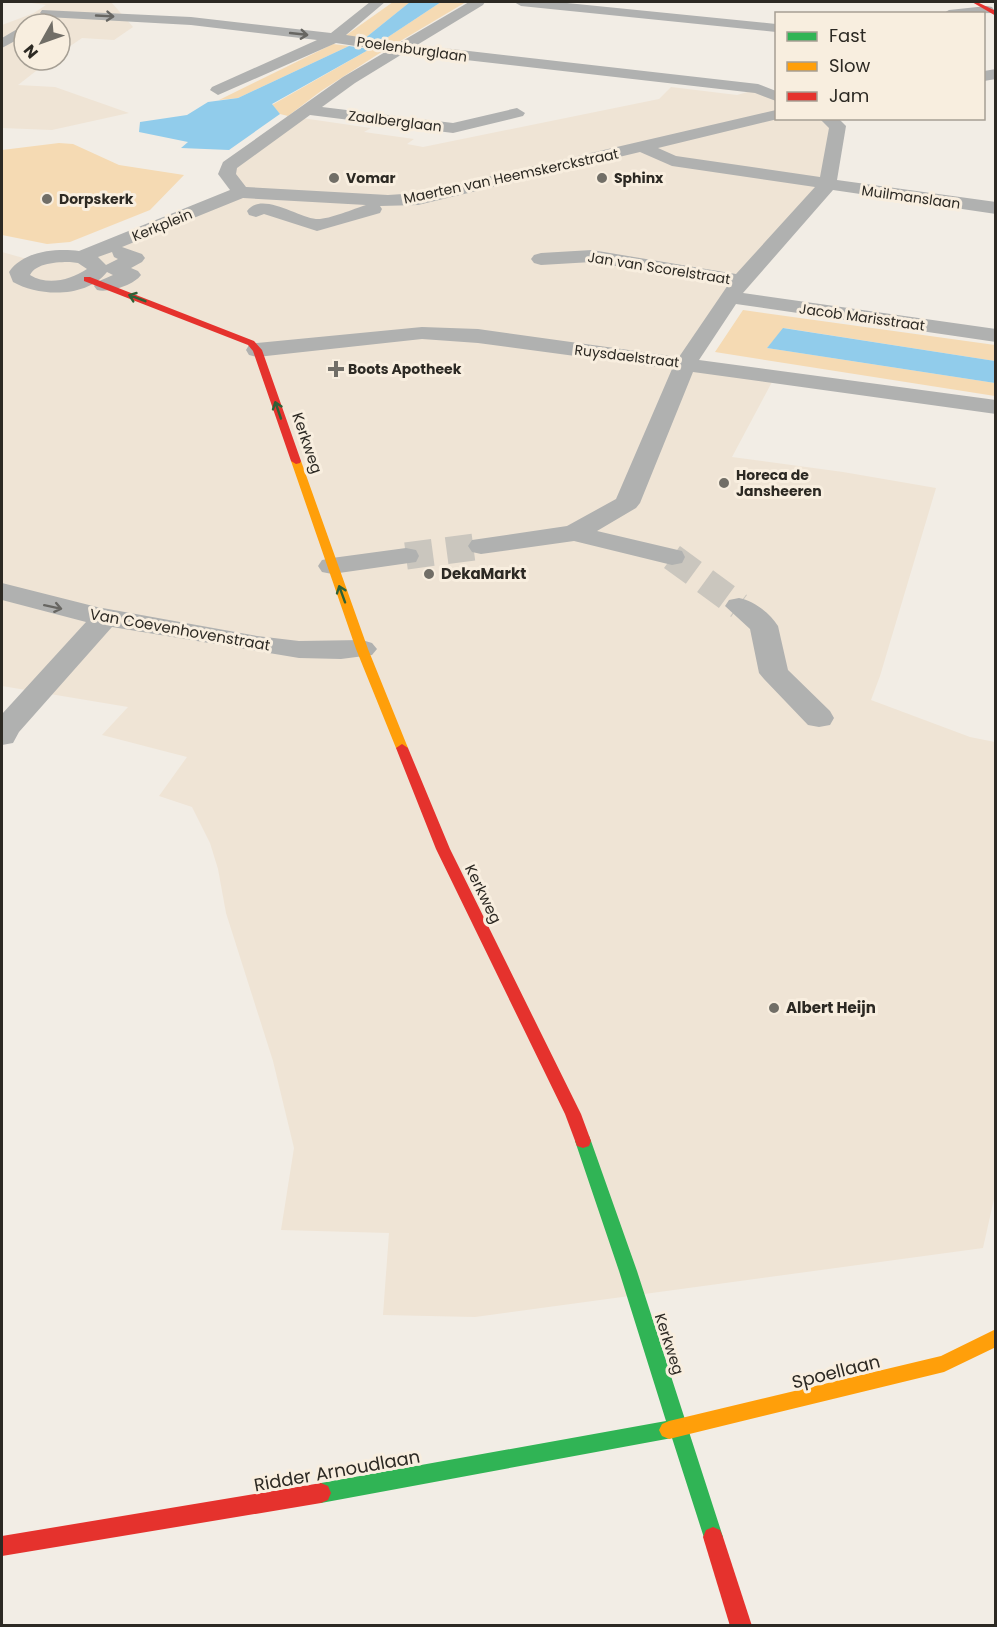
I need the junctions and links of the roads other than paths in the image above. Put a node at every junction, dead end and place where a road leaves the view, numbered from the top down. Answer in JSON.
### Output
{"nodes":[{"id":1,"x":63,"y":2,"type":"edge"},
{"id":2,"x":378,"y":2,"type":"edge"},
{"id":3,"x":478,"y":2,"type":"edge"},
{"id":4,"x":520,"y":2,"type":"edge"},
{"id":5,"x":687,"y":2,"type":"edge"},
{"id":6,"x":974,"y":2,"type":"edge"},
{"id":7,"x":48,"y":12,"type":"edge"},
{"id":8,"x":992,"y":12,"type":"edge"},
{"id":9,"x":72,"y":14,"type":"edge"},
{"id":10,"x":672,"y":16,"type":"junction"},
{"id":11,"x":775,"y":28,"type":"edge"},
{"id":12,"x":334,"y":38,"type":"junction"},
{"id":13,"x":400,"y":48,"type":"junction"},
{"id":14,"x":218,"y":90,"type":"dead end"},
{"id":15,"x":775,"y":95,"type":"edge"},
{"id":16,"x":307,"y":110,"type":"junction"},
{"id":17,"x":517,"y":113,"type":"dead end"},
{"id":18,"x":775,"y":115,"type":"edge"},
{"id":19,"x":830,"y":120,"type":"edge"},
{"id":20,"x":643,"y":147,"type":"junction"},
{"id":21,"x":827,"y":185,"type":"junction"},
{"id":22,"x":233,"y":195,"type":"junction"},
{"id":23,"x":388,"y":201,"type":"junction"},
{"id":24,"x":262,"y":208,"type":"junction"},
{"id":25,"x":996,"y":208,"type":"edge"},
{"id":26,"x":242,"y":216,"type":"dead end"},
{"id":27,"x":106,"y":248,"type":"junction"},
{"id":28,"x":157,"y":250,"type":"dead end"},
{"id":29,"x":7,"y":254,"type":"dead end"},
{"id":30,"x":82,"y":257,"type":"junction"},
{"id":31,"x":135,"y":258,"type":"junction"},
{"id":32,"x":540,"y":259,"type":"dead end"},
{"id":33,"x":34,"y":261,"type":"junction"},
{"id":34,"x":26,"y":282,"type":"junction"},
{"id":35,"x":95,"y":282,"type":"junction"},
{"id":36,"x":735,"y":289,"type":"junction"},
{"id":37,"x":2,"y":292,"type":"edge"},
{"id":38,"x":996,"y":336,"type":"edge"},
{"id":39,"x":257,"y":350,"type":"junction"},
{"id":40,"x":686,"y":363,"type":"junction"},
{"id":41,"x":996,"y":407,"type":"edge"},
{"id":42,"x":574,"y":534,"type":"junction"},
{"id":43,"x":481,"y":546,"type":"tunnel mouth"},
{"id":44,"x":405,"y":556,"type":"tunnel mouth"},
{"id":45,"x":672,"y":557,"type":"tunnel mouth"},
{"id":46,"x":332,"y":566,"type":"junction"},
{"id":47,"x":2,"y":591,"type":"edge"},
{"id":48,"x":739,"y":606,"type":"tunnel mouth"},
{"id":49,"x":106,"y":618,"type":"junction"},
{"id":50,"x":362,"y":649,"type":"junction"},
{"id":51,"x":819,"y":718,"type":"dead end"},
{"id":52,"x":2,"y":736,"type":"edge"},
{"id":53,"x":996,"y":1337,"type":"edge"},
{"id":54,"x":679,"y":1428,"type":"junction"},
{"id":55,"x":2,"y":1546,"type":"edge"},
{"id":56,"x":741,"y":1626,"type":"edge"}],
"edges":[{"from":1,"to":7,"type":"street"},
{"from":2,"to":12,"type":"street"},
{"from":3,"to":13,"type":"street","name":"Zaalberglaan"},
{"from":4,"to":10,"type":"street"},
{"from":5,"to":10,"type":"street"},
{"from":6,"to":8,"type":"street"},
{"from":9,"to":12,"type":"street","name":"Poelenburglaan","one_way":true},
{"from":10,"to":11,"type":"street"},
{"from":12,"to":13,"type":"street","name":"Poelenburglaan"},
{"from":12,"to":14,"type":"street"},
{"from":13,"to":15,"type":"street","name":"Poelenburglaan"},
{"from":13,"to":16,"type":"street","name":"Zaalberglaan"},
{"from":16,"to":17,"type":"street","name":"Zaalberglaan"},
{"from":16,"to":22,"type":"street","name":"Zaalberglaan"},
{"from":18,"to":20,"type":"street","name":"Maerten van Heemskerckstraat"},
{"from":19,"to":21,"type":"street"},
{"from":20,"to":21,"type":"street"},
{"from":20,"to":23,"type":"street","name":"Maerten van Heemskerckstraat"},
{"from":21,"to":25,"type":"street","name":"Muilmanslaan"},
{"from":21,"to":36,"type":"street","name":"Jan van Scorelstraat"},
{"from":22,"to":23,"type":"street","name":"Maerten van Heemskerckstraat"},
{"from":22,"to":24,"type":"street"},
{"from":22,"to":27,"type":"street","name":"Kerkplein"},
{"from":23,"to":24,"type":"street"},
{"from":24,"to":26,"type":"street"},
{"from":27,"to":30,"type":"street","name":"Kerkplein"},
{"from":27,"to":31,"type":"street"},
{"from":28,"to":31,"type":"street"},
{"from":29,"to":33,"type":"street"},
{"from":30,"to":33,"type":"street","name":"Kerkplein"},
{"from":30,"to":35,"type":"street"},
{"from":31,"to":35,"type":"street"},
{"from":32,"to":36,"type":"street","name":"Jan van Scorelstraat"},
{"from":33,"to":34,"type":"street"},
{"from":34,"to":35,"type":"street"},
{"from":34,"to":37,"type":"street"},
{"from":39,"to":35,"type":"street","one_way":true},
{"from":36,"to":38,"type":"street","name":"Jacob Marisstraat"},
{"from":36,"to":40,"type":"street","name":"Jan van Scorelstraat"},
{"from":39,"to":40,"type":"street","name":"Ruysdaelstraat"},
{"from":46,"to":39,"type":"street","name":"Kerkweg","one_way":true},
{"from":40,"to":41,"type":"street","name":"Ruysdaelstraat"},
{"from":40,"to":42,"type":"street","name":"Jan van Scorelstraat"},
{"from":42,"to":43,"type":"street"},
{"from":42,"to":45,"type":"street"},
{"from":44,"to":46,"type":"street"},
{"from":50,"to":46,"type":"street","name":"Kerkweg","one_way":true},
{"from":47,"to":49,"type":"street","name":"Van Coevenhovenstraat","one_way":true},
{"from":48,"to":51,"type":"street"},
{"from":49,"to":50,"type":"street","name":"Van Coevenhovenstraat"},
{"from":49,"to":52,"type":"street"},
{"from":50,"to":54,"type":"street","name":"Kerkweg"},
{"from":53,"to":54,"type":"street","name":"Spoellaan"},
{"from":54,"to":55,"type":"street","name":"Ridder Arnoudlaan"},
{"from":54,"to":56,"type":"street","name":"Kerkweg"}]}
